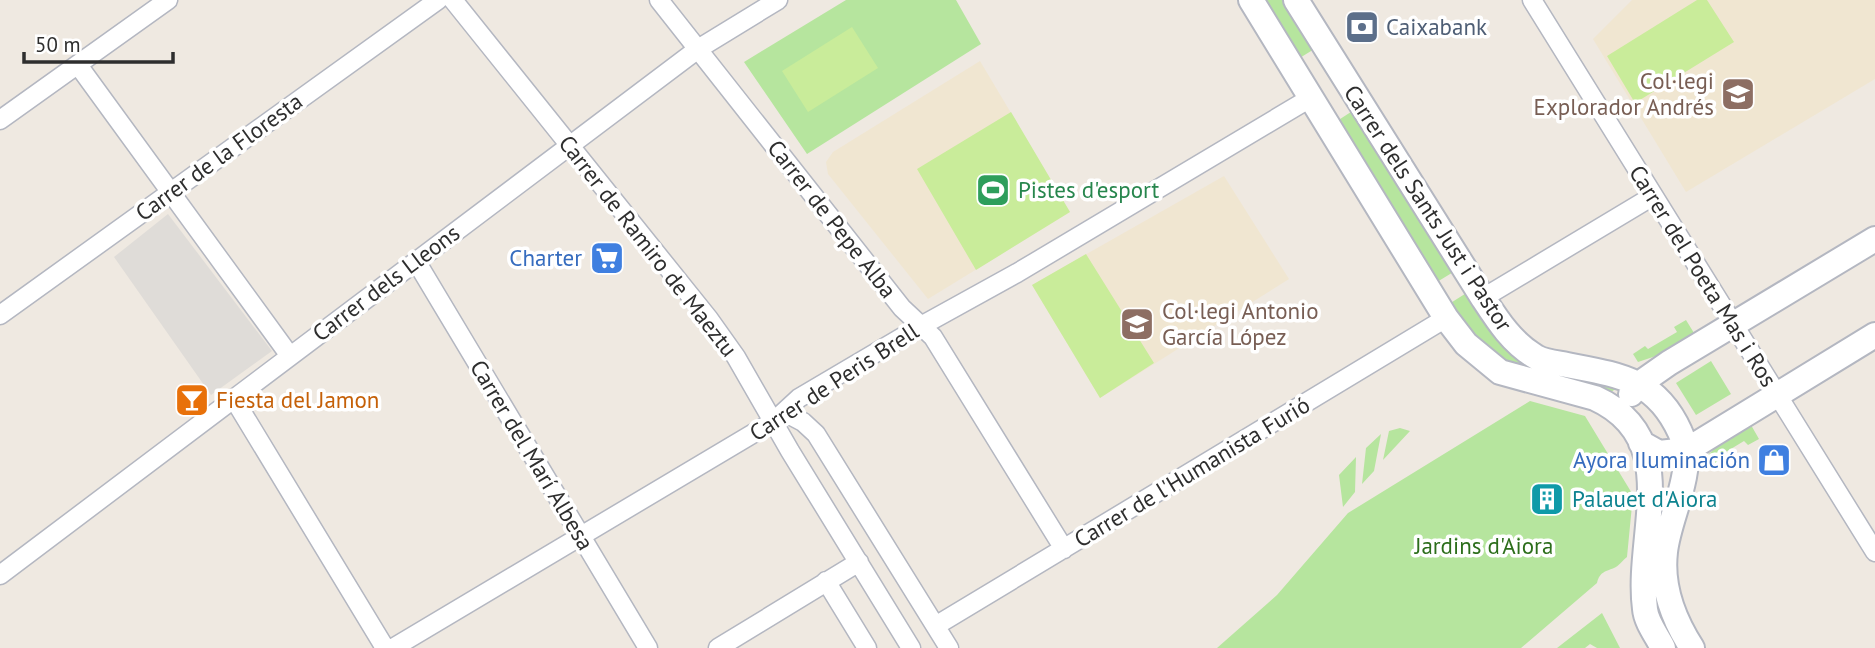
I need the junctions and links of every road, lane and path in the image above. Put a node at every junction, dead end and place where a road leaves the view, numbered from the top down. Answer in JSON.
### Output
{"nodes":[{"id":1,"x":168,"y":0,"type":"edge"},
{"id":2,"x":438,"y":0,"type":"edge"},
{"id":3,"x":453,"y":0,"type":"edge"},
{"id":4,"x":659,"y":0,"type":"edge"},
{"id":5,"x":778,"y":0,"type":"edge"},
{"id":6,"x":1251,"y":0,"type":"edge"},
{"id":7,"x":1296,"y":0,"type":"edge"},
{"id":8,"x":1532,"y":0,"type":"edge"},
{"id":9,"x":698,"y":49,"type":"junction"},
{"id":10,"x":78,"y":65,"type":"junction"},
{"id":11,"x":1344,"y":77,"type":"junction"},
{"id":12,"x":1312,"y":97,"type":"junction"},
{"id":13,"x":0,"y":120,"type":"edge"},
{"id":14,"x":569,"y":145,"type":"junction"},
{"id":15,"x":170,"y":192,"type":"junction"},
{"id":16,"x":1653,"y":196,"type":"junction"},
{"id":17,"x":1875,"y":239,"type":"edge"},
{"id":18,"x":416,"y":261,"type":"junction"},
{"id":19,"x":1483,"y":298,"type":"junction"},
{"id":20,"x":0,"y":315,"type":"edge"},
{"id":21,"x":1447,"y":318,"type":"junction"},
{"id":22,"x":1733,"y":325,"type":"junction"},
{"id":23,"x":920,"y":326,"type":"junction"},
{"id":24,"x":1875,"y":335,"type":"edge"},
{"id":25,"x":290,"y":356,"type":"junction"},
{"id":26,"x":1639,"y":384,"type":"junction"},
{"id":27,"x":1776,"y":395,"type":"junction"},
{"id":28,"x":234,"y":398,"type":"junction"},
{"id":29,"x":779,"y":417,"type":"junction"},
{"id":30,"x":1627,"y":420,"type":"junction"},
{"id":31,"x":1642,"y":443,"type":"junction"},
{"id":32,"x":1687,"y":450,"type":"junction"},
{"id":33,"x":581,"y":535,"type":"junction"},
{"id":34,"x":1064,"y":549,"type":"junction"},
{"id":35,"x":1875,"y":552,"type":"edge"},
{"id":36,"x":859,"y":562,"type":"junction"},
{"id":37,"x":0,"y":575,"type":"edge"},
{"id":38,"x":825,"y":581,"type":"junction"},
{"id":39,"x":937,"y":625,"type":"junction"},
{"id":40,"x":385,"y":648,"type":"edge"},
{"id":41,"x":393,"y":648,"type":"edge"},
{"id":42,"x":648,"y":648,"type":"edge"},
{"id":43,"x":718,"y":648,"type":"edge"},
{"id":44,"x":867,"y":648,"type":"edge"},
{"id":45,"x":911,"y":648,"type":"edge"},
{"id":46,"x":949,"y":648,"type":"edge"},
{"id":47,"x":1663,"y":648,"type":"edge"},
{"id":48,"x":1692,"y":648,"type":"edge"}],
"edges":[{"from":1,"to":10,"type":"street"},
{"from":2,"to":15,"type":"street","name":"Carrer de la Floresta"},
{"from":3,"to":14,"type":"street","name":"Carrer de Ramiro de Maeztu"},
{"from":4,"to":9,"type":"street","name":"Carrer de Pepe Alba"},
{"from":5,"to":9,"type":"street","name":"Carrer dels Lleons"},
{"from":6,"to":12,"type":"street","name":"Carrer dels Sants Just i Pastor"},
{"from":7,"to":11,"type":"street","name":"Carrer dels Sants Just i Pastor"},
{"from":8,"to":16,"type":"street","name":"Carrer del Poeta Mas i Ros"},
{"from":9,"to":14,"type":"street","name":"Carrer dels Lleons"},
{"from":9,"to":23,"type":"street","name":"Carrer de Pepe Alba"},
{"from":10,"to":13,"type":"street"},
{"from":10,"to":15,"type":"street"},
{"from":11,"to":12,"type":"street"},
{"from":11,"to":19,"type":"street","name":"Carrer dels Sants Just i Pastor"},
{"from":12,"to":21,"type":"street","name":"Carrer dels Sants Just i Pastor"},
{"from":12,"to":23,"type":"street","name":"Carrer de Peris Brell"},
{"from":14,"to":18,"type":"street","name":"Carrer dels Lleons"},
{"from":14,"to":29,"type":"street","name":"Carrer de Ramiro de Maeztu"},
{"from":15,"to":20,"type":"street","name":"Carrer de la Floresta"},
{"from":15,"to":25,"type":"street"},
{"from":16,"to":19,"type":"street"},
{"from":16,"to":22,"type":"street","name":"Carrer del Poeta Mas i Ros"},
{"from":17,"to":22,"type":"street"},
{"from":18,"to":25,"type":"street","name":"Carrer dels Lleons"},
{"from":18,"to":33,"type":"street","name":"Carrer del Marí Albesa"},
{"from":19,"to":26,"type":"street","name":"Carrer dels Sants Just i Pastor"},
{"from":21,"to":30,"type":"street","name":"Carrer dels Sants Just i Pastor"},
{"from":21,"to":34,"type":"street","name":"Carrer de l'Humanista Furió"},
{"from":22,"to":26,"type":"street"},
{"from":22,"to":27,"type":"street","name":"Carrer del Poeta Mas i Ros"},
{"from":23,"to":29,"type":"street","name":"Carrer de Peris Brell"},
{"from":23,"to":34,"type":"street","name":"Carrer de Pepe Alba"},
{"from":24,"to":27,"type":"street"},
{"from":25,"to":28,"type":"street","name":"Carrer dels Lleons"},
{"from":26,"to":30,"type":"street"},
{"from":26,"to":32,"type":"street","name":"Carrer dels Sants Just i Pastor"},
{"from":27,"to":32,"type":"street"},
{"from":27,"to":35,"type":"street","name":"Carrer del Poeta Mas i Ros"},
{"from":28,"to":37,"type":"street","name":"Carrer dels Lleons"},
{"from":28,"to":40,"type":"street"},
{"from":29,"to":33,"type":"street","name":"Carrer de Peris Brell"},
{"from":29,"to":36,"type":"street","name":"Carrer de Ramiro de Maeztu"},
{"from":29,"to":39,"type":"street","name":"Carrer de Ramiro de Maeztu"},
{"from":30,"to":31,"type":"street","name":"Carrer dels Sants Just i Pastor"},
{"from":31,"to":32,"type":"street"},
{"from":31,"to":47,"type":"street","name":"Carrer dels Sants Just i Pastor"},
{"from":32,"to":48,"type":"street"},
{"from":33,"to":41,"type":"street","name":"Carrer de Peris Brell"},
{"from":33,"to":42,"type":"street","name":"Carrer del Marí Albesa"},
{"from":34,"to":39,"type":"street","name":"Carrer de l'Humanista Furió"},
{"from":36,"to":38,"type":"street"},
{"from":36,"to":45,"type":"street","name":"Carrer de Ramiro de Maeztu"},
{"from":38,"to":43,"type":"street"},
{"from":38,"to":44,"type":"street"},
{"from":39,"to":46,"type":"street","name":"Carrer de Ramiro de Maeztu"}]}
